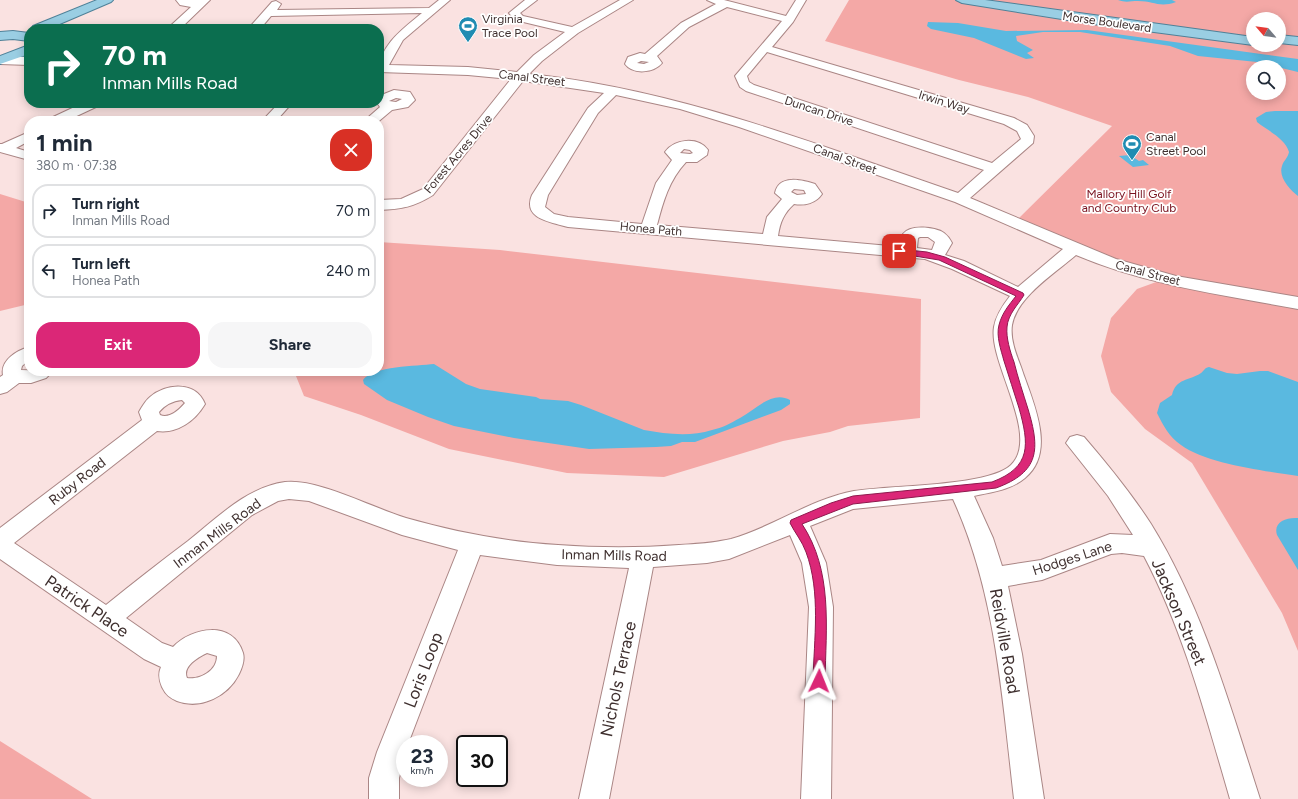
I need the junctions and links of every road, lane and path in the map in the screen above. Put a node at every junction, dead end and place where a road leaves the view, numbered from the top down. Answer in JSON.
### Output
{"nodes":[{"id":1,"x":106,"y":0,"type":"edge"},
{"id":2,"x":121,"y":0,"type":"edge"},
{"id":3,"x":181,"y":0,"type":"edge"},
{"id":4,"x":280,"y":0,"type":"edge"},
{"id":5,"x":364,"y":0,"type":"edge"},
{"id":6,"x":445,"y":0,"type":"edge"},
{"id":7,"x":532,"y":0,"type":"edge"},
{"id":8,"x":628,"y":0,"type":"edge"},
{"id":9,"x":712,"y":0,"type":"edge"},
{"id":10,"x":801,"y":0,"type":"edge"},
{"id":11,"x":962,"y":0,"type":"edge"},
{"id":12,"x":997,"y":0,"type":"edge"},
{"id":13,"x":203,"y":2,"type":"edge"},
{"id":14,"x":725,"y":4,"type":"junction"},
{"id":15,"x":357,"y":11,"type":"junction"},
{"id":16,"x":432,"y":11,"type":"junction"},
{"id":17,"x":268,"y":13,"type":"junction"},
{"id":18,"x":789,"y":20,"type":"junction"},
{"id":19,"x":49,"y":24,"type":"edge"},
{"id":20,"x":66,"y":24,"type":"edge"},
{"id":21,"x":179,"y":24,"type":"edge"},
{"id":22,"x":258,"y":24,"type":"edge"},
{"id":23,"x":574,"y":31,"type":"junction"},
{"id":24,"x":24,"y":32,"type":"edge"},
{"id":25,"x":13,"y":35,"type":"junction"},
{"id":26,"x":1246,"y":35,"type":"edge"},
{"id":27,"x":0,"y":36,"type":"edge"},
{"id":28,"x":24,"y":36,"type":"edge"},
{"id":29,"x":1246,"y":40,"type":"edge"},
{"id":30,"x":1286,"y":40,"type":"edge"},
{"id":31,"x":1298,"y":41,"type":"edge"},
{"id":32,"x":1286,"y":45,"type":"edge"},
{"id":33,"x":1298,"y":47,"type":"edge"},
{"id":34,"x":765,"y":48,"type":"junction"},
{"id":35,"x":24,"y":52,"type":"edge"},
{"id":36,"x":384,"y":58,"type":"edge"},
{"id":37,"x":649,"y":58,"type":"dead end"},
{"id":38,"x":0,"y":60,"type":"edge"},
{"id":39,"x":24,"y":61,"type":"edge"},
{"id":40,"x":384,"y":68,"type":"edge"},
{"id":41,"x":520,"y":76,"type":"junction"},
{"id":42,"x":613,"y":91,"type":"junction"},
{"id":43,"x":389,"y":106,"type":"dead end"},
{"id":44,"x":83,"y":108,"type":"edge"},
{"id":45,"x":281,"y":108,"type":"edge"},
{"id":46,"x":66,"y":116,"type":"edge"},
{"id":47,"x":274,"y":116,"type":"edge"},
{"id":48,"x":378,"y":116,"type":"edge"},
{"id":49,"x":24,"y":138,"type":"edge"},
{"id":50,"x":3,"y":148,"type":"edge"},
{"id":51,"x":24,"y":154,"type":"edge"},
{"id":52,"x":681,"y":159,"type":"dead end"},
{"id":53,"x":995,"y":169,"type":"junction"},
{"id":54,"x":791,"y":199,"type":"dead end"},
{"id":55,"x":960,"y":199,"type":"junction"},
{"id":56,"x":384,"y":205,"type":"edge"},
{"id":57,"x":648,"y":229,"type":"junction"},
{"id":58,"x":770,"y":240,"type":"junction"},
{"id":59,"x":1074,"y":248,"type":"junction"},
{"id":60,"x":909,"y":252,"type":"junction"},
{"id":61,"x":936,"y":257,"type":"junction"},
{"id":62,"x":1020,"y":295,"type":"junction"},
{"id":63,"x":1298,"y":303,"type":"edge"},
{"id":64,"x":24,"y":356,"type":"edge"},
{"id":65,"x":30,"y":376,"type":"edge"},
{"id":66,"x":8,"y":381,"type":"edge"},
{"id":67,"x":154,"y":422,"type":"dead end"},
{"id":68,"x":1077,"y":443,"type":"dead end"},
{"id":69,"x":960,"y":490,"type":"junction"},
{"id":70,"x":795,"y":523,"type":"junction"},
{"id":71,"x":0,"y":541,"type":"edge"},
{"id":72,"x":472,"y":544,"type":"junction"},
{"id":73,"x":0,"y":546,"type":"edge"},
{"id":74,"x":1150,"y":547,"type":"junction"},
{"id":75,"x":643,"y":558,"type":"junction"},
{"id":76,"x":994,"y":577,"type":"junction"},
{"id":77,"x":107,"y":619,"type":"junction"},
{"id":78,"x":177,"y":661,"type":"dead end"},
{"id":79,"x":384,"y":799,"type":"edge"},
{"id":80,"x":594,"y":799,"type":"edge"},
{"id":81,"x":816,"y":799,"type":"edge"},
{"id":82,"x":1029,"y":799,"type":"edge"},
{"id":83,"x":1245,"y":799,"type":"edge"}],
"edges":[{"from":1,"to":19,"type":"main road"},
{"from":2,"to":20,"type":"main road"},
{"from":3,"to":13,"type":"street"},
{"from":4,"to":17,"type":"street"},
{"from":5,"to":15,"type":"street"},
{"from":6,"to":16,"type":"street"},
{"from":7,"to":23,"type":"street"},
{"from":8,"to":23,"type":"street","name":"Forest Acres Drive"},
{"from":9,"to":14,"type":"street"},
{"from":10,"to":18,"type":"street","name":"Duncan Drive"},
{"from":11,"to":29,"type":"main road","name":"Morse Boulevard"},
{"from":12,"to":26,"type":"main road","name":"Morse Boulevard"},
{"from":13,"to":21,"type":"street"},
{"from":14,"to":18,"type":"street"},
{"from":14,"to":37,"type":"street"},
{"from":15,"to":16,"type":"street"},
{"from":15,"to":17,"type":"street"},
{"from":16,"to":36,"type":"street"},
{"from":17,"to":22,"type":"street"},
{"from":18,"to":34,"type":"street","name":"Duncan Drive"},
{"from":23,"to":41,"type":"street","name":"Forest Acres Drive"},
{"from":24,"to":25,"type":"main road"},
{"from":25,"to":27,"type":"main road"},
{"from":25,"to":28,"type":"main road"},
{"from":30,"to":31,"type":"main road"},
{"from":32,"to":33,"type":"main road"},
{"from":34,"to":53,"type":"street","name":"Duncan Drive"},
{"from":34,"to":53,"type":"street","name":"Irwin Way"},
{"from":35,"to":38,"type":"main road"},
{"from":38,"to":39,"type":"street"},
{"from":40,"to":41,"type":"street","name":"Canal Street"},
{"from":41,"to":42,"type":"street","name":"Canal Street"},
{"from":41,"to":56,"type":"street","name":"Forest Acres Drive"},
{"from":42,"to":55,"type":"street","name":"Canal Street"},
{"from":42,"to":57,"type":"street","name":"Honea Path"},
{"from":43,"to":48,"type":"street"},
{"from":44,"to":46,"type":"street"},
{"from":45,"to":47,"type":"street"},
{"from":49,"to":50,"type":"street"},
{"from":50,"to":51,"type":"street"},
{"from":52,"to":57,"type":"street"},
{"from":53,"to":55,"type":"street","name":"Irwin Way"},
{"from":54,"to":58,"type":"street"},
{"from":55,"to":59,"type":"street","name":"Canal Street"},
{"from":57,"to":58,"type":"street","name":"Honea Path"},
{"from":58,"to":60,"type":"street","name":"Honea Path"},
{"from":59,"to":62,"type":"street","name":"Inman Mills Road"},
{"from":59,"to":63,"type":"street","name":"Canal Street"},
{"from":60,"to":61,"type":"street","name":"Honea Path"},
{"from":60,"to":61,"type":"street"},
{"from":61,"to":62,"type":"street","name":"Honea Path"},
{"from":62,"to":69,"type":"street","name":"Inman Mills Road"},
{"from":64,"to":66,"type":"street"},
{"from":65,"to":66,"type":"street"},
{"from":67,"to":71,"type":"street","name":"Ruby Road"},
{"from":68,"to":74,"type":"street","name":"Jackson Street"},
{"from":69,"to":70,"type":"street","name":"Inman Mills Road"},
{"from":69,"to":76,"type":"street","name":"Reidville Road"},
{"from":70,"to":75,"type":"street","name":"Inman Mills Road"},
{"from":70,"to":81,"type":"street"},
{"from":72,"to":75,"type":"street","name":"Inman Mills Road"},
{"from":72,"to":77,"type":"street","name":"Inman Mills Road"},
{"from":72,"to":79,"type":"street","name":"Loris Loop"},
{"from":73,"to":77,"type":"street","name":"Patrick Place"},
{"from":74,"to":76,"type":"street","name":"Hodges Lane"},
{"from":74,"to":83,"type":"street","name":"Jackson Street"},
{"from":75,"to":80,"type":"street","name":"Nichols Terrace"},
{"from":76,"to":82,"type":"street","name":"Reidville Road"},
{"from":77,"to":78,"type":"street","name":"Patrick Place"}]}
